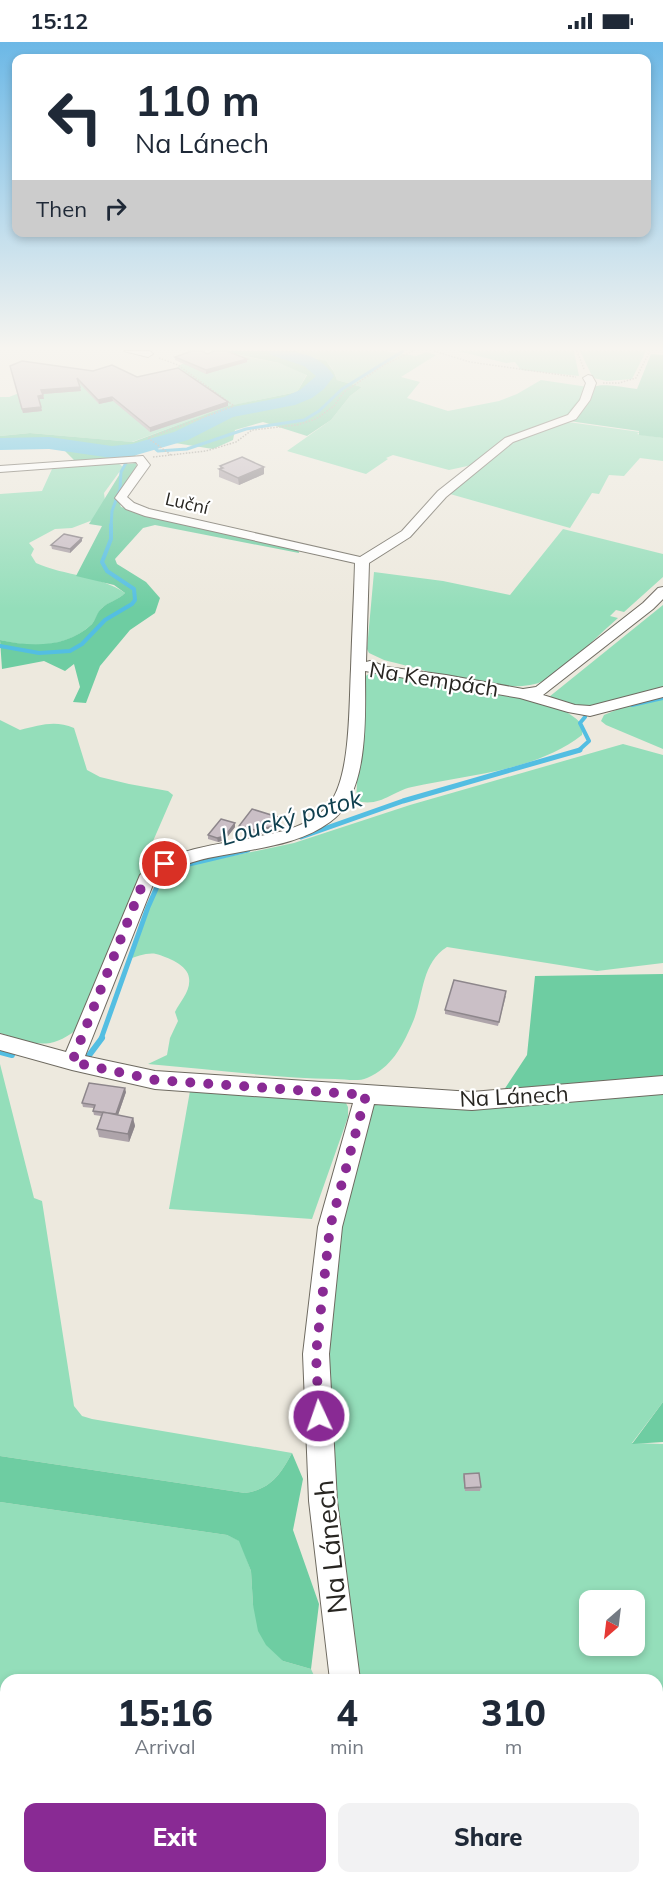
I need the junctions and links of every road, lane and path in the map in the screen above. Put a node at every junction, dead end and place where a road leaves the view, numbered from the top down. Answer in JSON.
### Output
{"nodes":[{"id":1,"x":151,"y":437,"type":"edge"},
{"id":2,"x":243,"y":437,"type":"edge"},
{"id":3,"x":517,"y":437,"type":"edge"},
{"id":4,"x":172,"y":455,"type":"junction"},
{"id":5,"x":139,"y":458,"type":"junction"},
{"id":6,"x":0,"y":469,"type":"edge"},
{"id":7,"x":363,"y":561,"type":"junction"},
{"id":8,"x":663,"y":591,"type":"edge"},
{"id":9,"x":358,"y":668,"type":"junction"},
{"id":10,"x":663,"y":692,"type":"edge"},
{"id":11,"x":523,"y":694,"type":"junction"},
{"id":12,"x":0,"y":1042,"type":"edge"},
{"id":13,"x":72,"y":1062,"type":"junction"},
{"id":14,"x":663,"y":1085,"type":"edge"},
{"id":15,"x":366,"y":1095,"type":"junction"},
{"id":16,"x":344,"y":1674,"type":"edge"}],
"edges":[{"from":1,"to":4,"type":"path"},
{"from":2,"to":4,"type":"path"},
{"from":3,"to":7,"type":"street"},
{"from":4,"to":5,"type":"path"},
{"from":5,"to":6,"type":"street"},
{"from":5,"to":7,"type":"street","name":"Luční"},
{"from":7,"to":9,"type":"street"},
{"from":8,"to":11,"type":"street","name":"Na Kempách"},
{"from":9,"to":11,"type":"street","name":"Na Kempách"},
{"from":9,"to":13,"type":"street","name":"Na Kempách"},
{"from":10,"to":11,"type":"street"},
{"from":12,"to":13,"type":"street"},
{"from":13,"to":15,"type":"street","name":"Na Lánech"},
{"from":14,"to":15,"type":"street","name":"Na Lánech"},
{"from":15,"to":16,"type":"street","name":"Na Lánech"}]}
